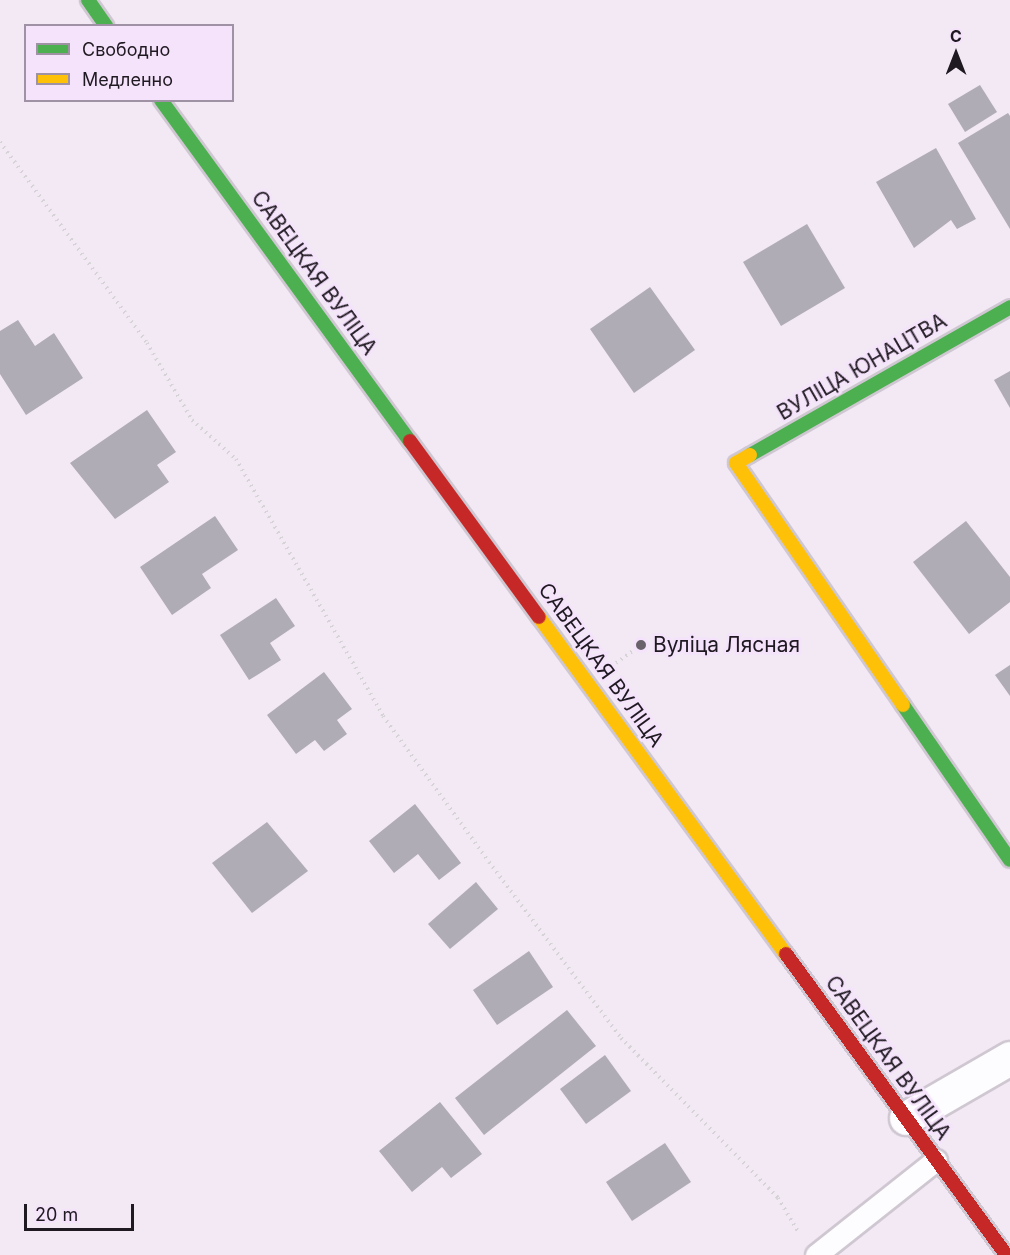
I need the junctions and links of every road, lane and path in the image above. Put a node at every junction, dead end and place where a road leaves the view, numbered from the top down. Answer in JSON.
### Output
{"nodes":[{"id":1,"x":87,"y":0,"type":"edge"},
{"id":2,"x":105,"y":24,"type":"edge"},
{"id":3,"x":162,"y":102,"type":"edge"},
{"id":4,"x":0,"y":142,"type":"edge"},
{"id":5,"x":1010,"y":307,"type":"edge"},
{"id":6,"x":1010,"y":860,"type":"edge"},
{"id":7,"x":1010,"y":1058,"type":"edge"},
{"id":8,"x":906,"y":1118,"type":"junction"},
{"id":9,"x":936,"y":1160,"type":"junction"},
{"id":10,"x":801,"y":1236,"type":"dead end"},
{"id":11,"x":816,"y":1255,"type":"edge"},
{"id":12,"x":1006,"y":1255,"type":"edge"}],
"edges":[{"from":1,"to":2,"type":"main road"},
{"from":3,"to":8,"type":"main road","name":"САВЕЦКАЯ ВУЛІЦА"},
{"from":4,"to":10,"type":"path"},
{"from":5,"to":6,"type":"main road","name":"ВУЛІЦА ЮНАЦТВА"},
{"from":7,"to":8,"type":"street"},
{"from":8,"to":9,"type":"main road","name":"САВЕЦКАЯ ВУЛІЦА"},
{"from":9,"to":11,"type":"lane"},
{"from":9,"to":12,"type":"main road","name":"САВЕЦКАЯ ВУЛІЦА"}]}
